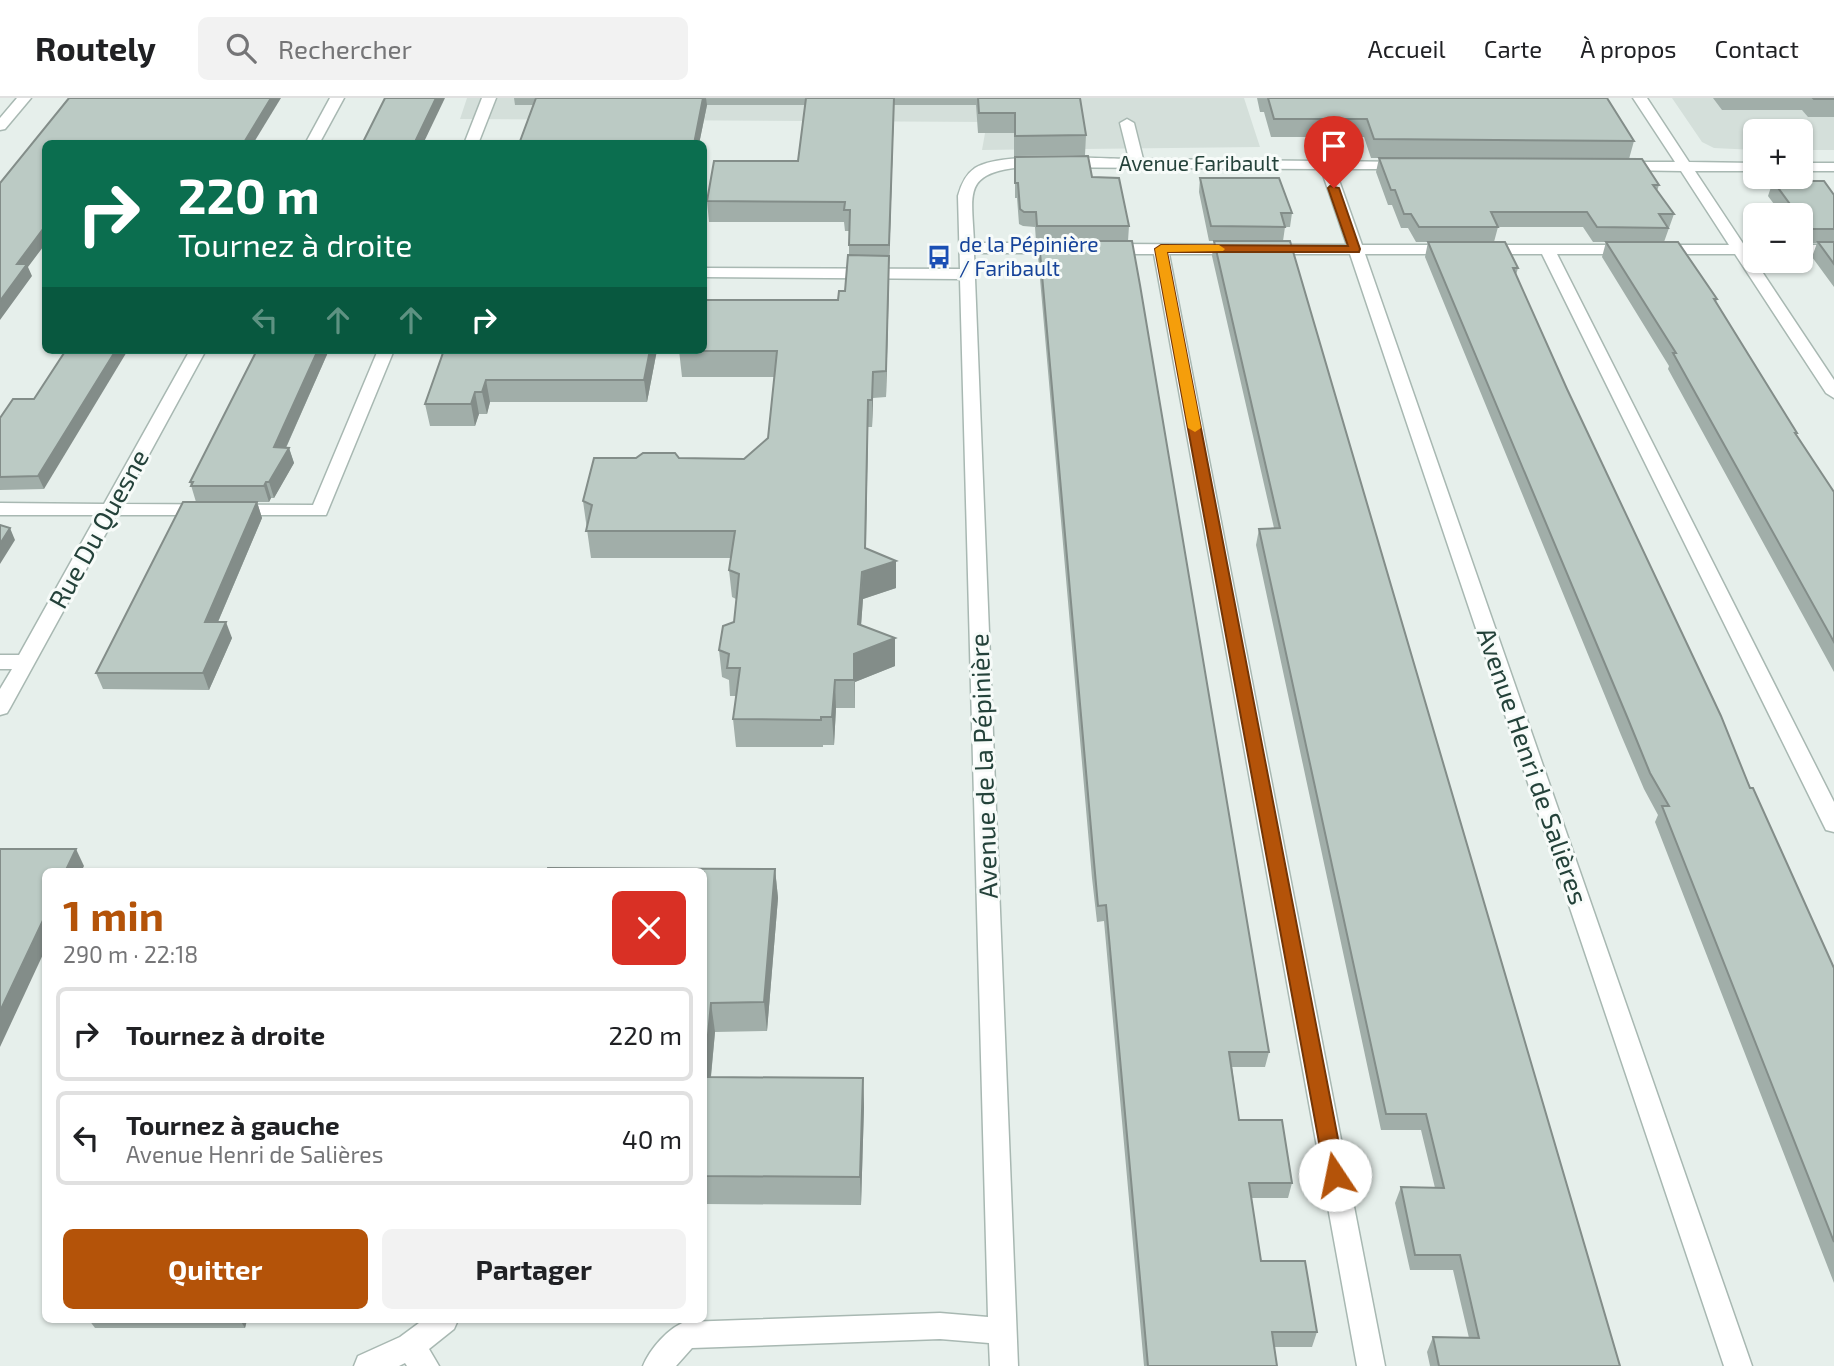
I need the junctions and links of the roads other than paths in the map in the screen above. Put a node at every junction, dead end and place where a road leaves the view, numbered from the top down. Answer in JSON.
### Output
{"nodes":[{"id":1,"x":24,"y":98,"type":"edge"},
{"id":2,"x":337,"y":98,"type":"edge"},
{"id":3,"x":489,"y":98,"type":"edge"},
{"id":4,"x":1640,"y":98,"type":"edge"},
{"id":5,"x":1127,"y":123,"type":"dead end"},
{"id":6,"x":0,"y":126,"type":"edge"},
{"id":7,"x":314,"y":140,"type":"edge"},
{"id":8,"x":473,"y":140,"type":"edge"},
{"id":9,"x":1137,"y":164,"type":"junction"},
{"id":10,"x":1327,"y":165,"type":"junction"},
{"id":11,"x":1422,"y":165,"type":"edge"},
{"id":12,"x":1599,"y":166,"type":"edge"},
{"id":13,"x":1684,"y":166,"type":"junction"},
{"id":14,"x":1743,"y":167,"type":"edge"},
{"id":15,"x":1813,"y":167,"type":"edge"},
{"id":16,"x":1834,"y":167,"type":"edge"},
{"id":17,"x":979,"y":171,"type":"joint"},
{"id":18,"x":1743,"y":245,"type":"edge"},
{"id":19,"x":967,"y":248,"type":"junction"},
{"id":20,"x":1161,"y":249,"type":"junction"},
{"id":21,"x":1354,"y":249,"type":"junction"},
{"id":22,"x":1547,"y":250,"type":"junction"},
{"id":23,"x":1743,"y":250,"type":"edge"},
{"id":24,"x":1813,"y":250,"type":"edge"},
{"id":25,"x":1834,"y":250,"type":"edge"},
{"id":26,"x":707,"y":272,"type":"edge"},
{"id":27,"x":1761,"y":273,"type":"edge"},
{"id":28,"x":967,"y":274,"type":"junction"},
{"id":29,"x":196,"y":354,"type":"edge"},
{"id":30,"x":384,"y":354,"type":"edge"},
{"id":31,"x":1834,"y":393,"type":"edge"},
{"id":32,"x":0,"y":509,"type":"edge"},
{"id":33,"x":110,"y":510,"type":"junction"},
{"id":34,"x":0,"y":662,"type":"edge"},
{"id":35,"x":26,"y":662,"type":"junction"},
{"id":36,"x":0,"y":708,"type":"edge"},
{"id":37,"x":1834,"y":824,"type":"edge"},
{"id":38,"x":441,"y":1323,"type":"edge"},
{"id":39,"x":678,"y":1327,"type":"edge"},
{"id":40,"x":1003,"y":1331,"type":"junction"},
{"id":41,"x":417,"y":1356,"type":"edge"},
{"id":42,"x":368,"y":1366,"type":"edge"},
{"id":43,"x":657,"y":1366,"type":"edge"},
{"id":44,"x":1004,"y":1366,"type":"edge"},
{"id":45,"x":1371,"y":1366,"type":"edge"},
{"id":46,"x":1738,"y":1366,"type":"edge"}],
"edges":[{"from":1,"to":6,"type":"street"},
{"from":2,"to":7,"type":"street"},
{"from":3,"to":8,"type":"street"},
{"from":4,"to":13,"type":"street"},
{"from":5,"to":9,"type":"street"},
{"from":9,"to":10,"type":"street","name":"Avenue Faribault"},
{"from":9,"to":17,"type":"street","name":"Avenue Faribault"},
{"from":10,"to":11,"type":"street","name":"Avenue Faribault"},
{"from":10,"to":21,"type":"street","name":"Avenue Henri de Salières"},
{"from":12,"to":13,"type":"street"},
{"from":13,"to":14,"type":"street"},
{"from":13,"to":18,"type":"street"},
{"from":15,"to":16,"type":"street"},
{"from":17,"to":19,"type":"street","name":"Avenue de la Pépinière"},
{"from":19,"to":20,"type":"street"},
{"from":19,"to":28,"type":"street","name":"Avenue de la Pépinière"},
{"from":20,"to":21,"type":"street"},
{"from":20,"to":45,"type":"street"},
{"from":21,"to":22,"type":"street"},
{"from":21,"to":46,"type":"street","name":"Avenue Henri de Salières"},
{"from":22,"to":23,"type":"street"},
{"from":22,"to":37,"type":"street"},
{"from":24,"to":25,"type":"street"},
{"from":26,"to":28,"type":"street"},
{"from":27,"to":31,"type":"street"},
{"from":28,"to":40,"type":"street","name":"Avenue de la Pépinière"},
{"from":29,"to":33,"type":"street","name":"Rue Du Quesne"},
{"from":30,"to":33,"type":"street"},
{"from":32,"to":33,"type":"street"},
{"from":33,"to":35,"type":"street","name":"Rue Du Quesne"},
{"from":34,"to":35,"type":"street"},
{"from":35,"to":36,"type":"street","name":"Rue Du Quesne"},
{"from":38,"to":41,"type":"street"},
{"from":39,"to":40,"type":"street"},
{"from":39,"to":43,"type":"street"},
{"from":40,"to":44,"type":"street","name":"Avenue de la Pépinière"},
{"from":41,"to":42,"type":"street"}]}
